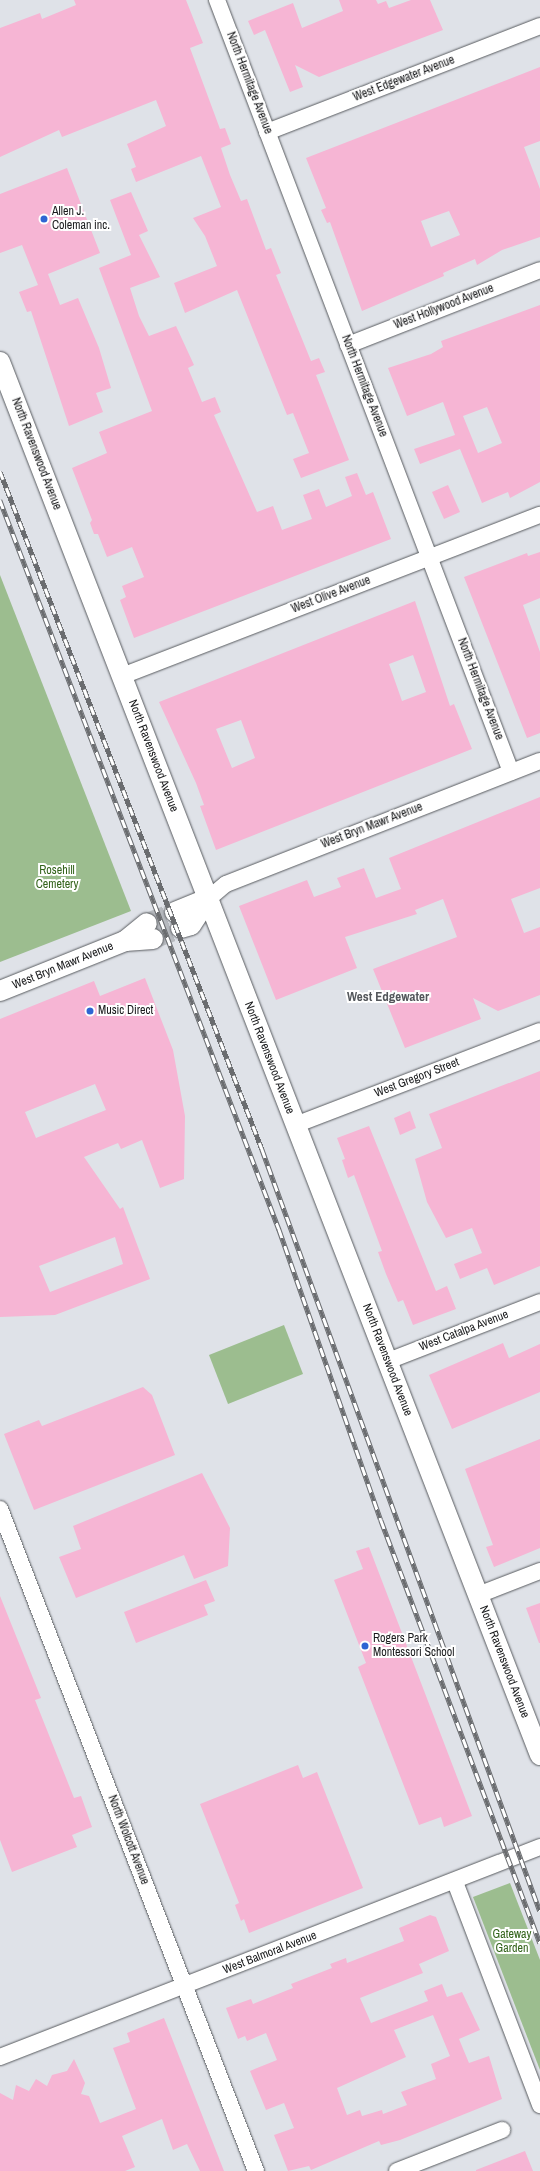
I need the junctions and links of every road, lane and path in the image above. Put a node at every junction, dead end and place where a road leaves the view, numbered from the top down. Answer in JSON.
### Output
{"nodes":[{"id":1,"x":217,"y":0,"type":"edge"},
{"id":2,"x":540,"y":26,"type":"edge"},
{"id":3,"x":267,"y":132,"type":"junction"},
{"id":4,"x":540,"y":270,"type":"edge"},
{"id":5,"x":348,"y":345,"type":"junction"},
{"id":6,"x":0,"y":362,"type":"edge"},
{"id":7,"x":540,"y":515,"type":"edge"},
{"id":8,"x":430,"y":558,"type":"junction"},
{"id":9,"x":122,"y":676,"type":"junction"},
{"id":10,"x":540,"y":761,"type":"edge"},
{"id":11,"x":511,"y":772,"type":"junction"},
{"id":12,"x":208,"y":899,"type":"junction"},
{"id":13,"x":178,"y":920,"type":"tunnel mouth"},
{"id":14,"x":150,"y":931,"type":"tunnel mouth"},
{"id":15,"x":0,"y":991,"type":"edge"},
{"id":16,"x":540,"y":1031,"type":"edge"},
{"id":17,"x":295,"y":1125,"type":"junction"},
{"id":18,"x":540,"y":1302,"type":"edge"},
{"id":19,"x":388,"y":1361,"type":"junction"},
{"id":20,"x":0,"y":1509,"type":"edge"},
{"id":21,"x":540,"y":1571,"type":"edge"},
{"id":22,"x":478,"y":1595,"type":"junction"},
{"id":23,"x":540,"y":1755,"type":"edge"},
{"id":24,"x":540,"y":1847,"type":"edge"},
{"id":25,"x":455,"y":1882,"type":"junction"},
{"id":26,"x":184,"y":1986,"type":"junction"},
{"id":27,"x":0,"y":2057,"type":"edge"},
{"id":28,"x":540,"y":2105,"type":"edge"},
{"id":29,"x":502,"y":2130,"type":"dead end"},
{"id":30,"x":256,"y":2171,"type":"edge"},
{"id":31,"x":398,"y":2171,"type":"edge"}],
"edges":[{"from":1,"to":3,"type":"street","name":"North Hermitage Avenue"},
{"from":2,"to":3,"type":"street","name":"West Edgewater Avenue"},
{"from":3,"to":5,"type":"street","name":"North Hermitage Avenue"},
{"from":4,"to":5,"type":"street","name":"West Hollywood Avenue"},
{"from":5,"to":8,"type":"street","name":"North Hermitage Avenue"},
{"from":6,"to":9,"type":"street","name":"North Ravenswood Avenue"},
{"from":7,"to":8,"type":"street","name":"West Olive Avenue"},
{"from":8,"to":9,"type":"street","name":"West Olive Avenue"},
{"from":8,"to":11,"type":"street","name":"North Hermitage Avenue"},
{"from":9,"to":12,"type":"street","name":"North Ravenswood Avenue"},
{"from":10,"to":11,"type":"street","name":"West Bryn Mawr Avenue"},
{"from":11,"to":12,"type":"street","name":"West Bryn Mawr Avenue"},
{"from":12,"to":13,"type":"street","name":"West Bryn Mawr Avenue"},
{"from":12,"to":17,"type":"street","name":"North Ravenswood Avenue"},
{"from":14,"to":15,"type":"street","name":"West Bryn Mawr Avenue"},
{"from":16,"to":17,"type":"street","name":"West Gregory Street"},
{"from":17,"to":19,"type":"street","name":"North Ravenswood Avenue"},
{"from":18,"to":19,"type":"street","name":"West Catalpa Avenue"},
{"from":19,"to":22,"type":"street","name":"North Ravenswood Avenue"},
{"from":20,"to":26,"type":"street","name":"North Wolcott Avenue"},
{"from":21,"to":22,"type":"street"},
{"from":22,"to":23,"type":"street","name":"North Ravenswood Avenue"},
{"from":24,"to":25,"type":"street","name":"West Balmoral Avenue"},
{"from":25,"to":26,"type":"street","name":"West Balmoral Avenue"},
{"from":25,"to":28,"type":"street"},
{"from":26,"to":27,"type":"street","name":"West Balmoral Avenue"},
{"from":26,"to":30,"type":"street","name":"North Wolcott Avenue"},
{"from":29,"to":31,"type":"street"}]}
